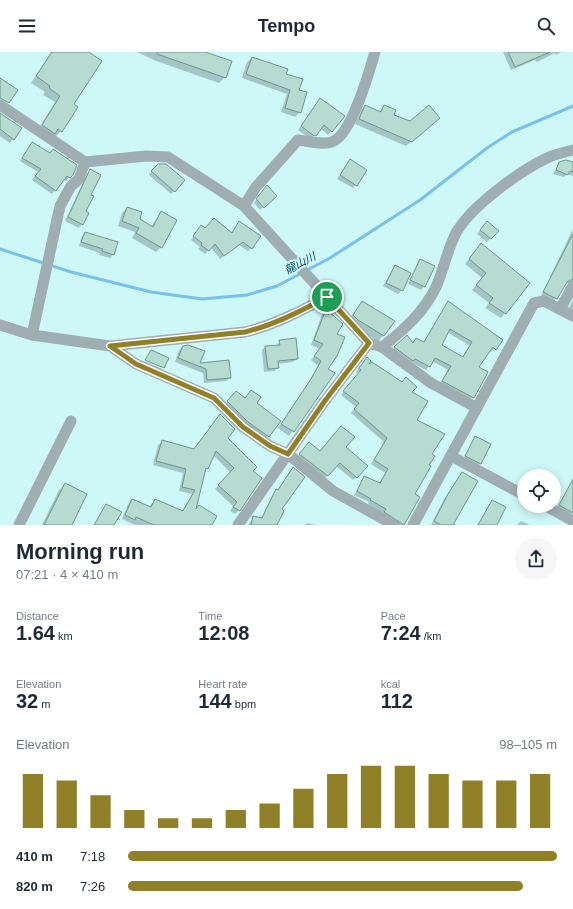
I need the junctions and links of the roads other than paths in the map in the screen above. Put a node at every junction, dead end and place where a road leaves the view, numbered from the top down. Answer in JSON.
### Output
{"nodes":[{"id":1,"x":375,"y":52,"type":"edge"},
{"id":2,"x":0,"y":105,"type":"edge"},
{"id":3,"x":573,"y":150,"type":"edge"},
{"id":4,"x":85,"y":162,"type":"junction"},
{"id":5,"x":244,"y":206,"type":"junction"},
{"id":6,"x":573,"y":286,"type":"edge"},
{"id":7,"x":327,"y":297,"type":"junction"},
{"id":8,"x":560,"y":309,"type":"junction"},
{"id":9,"x":573,"y":316,"type":"edge"},
{"id":10,"x":0,"y":324,"type":"edge"},
{"id":11,"x":33,"y":330,"type":"junction"},
{"id":12,"x":369,"y":343,"type":"junction"},
{"id":13,"x":110,"y":346,"type":"junction"},
{"id":14,"x":382,"y":347,"type":"junction"},
{"id":15,"x":477,"y":408,"type":"junction"},
{"id":16,"x":71,"y":421,"type":"dead end"},
{"id":17,"x":288,"y":454,"type":"junction"},
{"id":18,"x":451,"y":456,"type":"junction"},
{"id":19,"x":517,"y":490,"type":"edge"},
{"id":20,"x":559,"y":513,"type":"edge"},
{"id":21,"x":573,"y":521,"type":"edge"},
{"id":22,"x":19,"y":525,"type":"edge"},
{"id":23,"x":238,"y":525,"type":"edge"},
{"id":24,"x":394,"y":525,"type":"edge"},
{"id":25,"x":413,"y":525,"type":"edge"}],
"edges":[{"from":1,"to":5,"type":"lane"},
{"from":2,"to":4,"type":"lane"},
{"from":3,"to":14,"type":"lane"},
{"from":4,"to":5,"type":"lane"},
{"from":4,"to":11,"type":"lane"},
{"from":5,"to":7,"type":"lane"},
{"from":6,"to":8,"type":"lane"},
{"from":7,"to":12,"type":"lane"},
{"from":7,"to":13,"type":"lane"},
{"from":8,"to":9,"type":"lane"},
{"from":8,"to":15,"type":"lane"},
{"from":10,"to":11,"type":"lane"},
{"from":11,"to":13,"type":"lane"},
{"from":12,"to":14,"type":"lane"},
{"from":12,"to":17,"type":"lane"},
{"from":13,"to":17,"type":"lane"},
{"from":14,"to":15,"type":"lane"},
{"from":15,"to":18,"type":"lane"},
{"from":16,"to":22,"type":"lane"},
{"from":17,"to":23,"type":"lane"},
{"from":17,"to":24,"type":"lane"},
{"from":18,"to":19,"type":"lane"},
{"from":18,"to":25,"type":"lane"},
{"from":20,"to":21,"type":"lane"}]}
